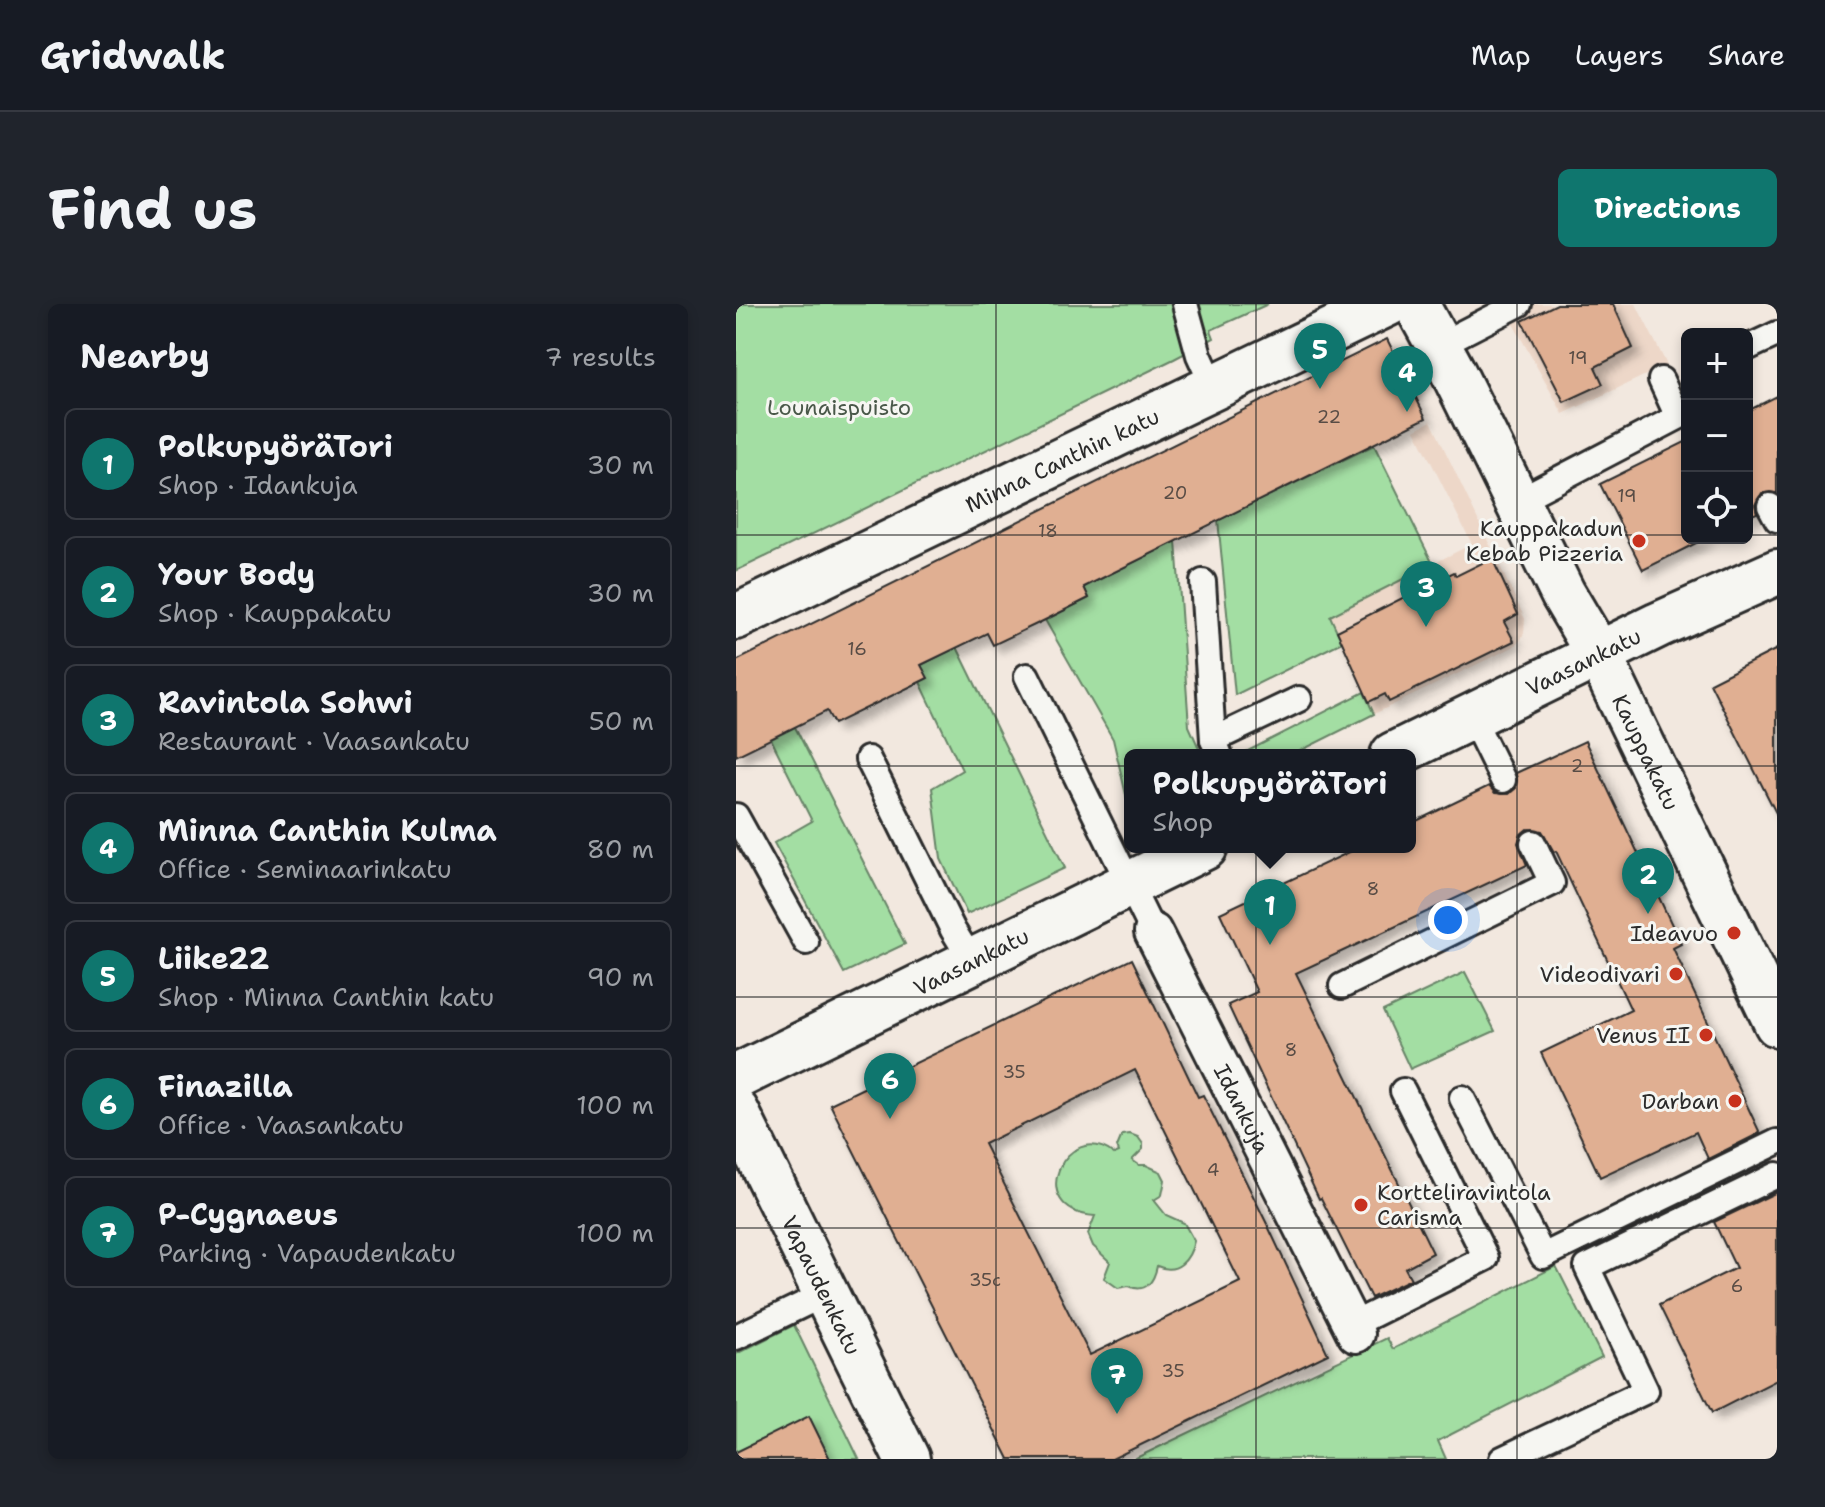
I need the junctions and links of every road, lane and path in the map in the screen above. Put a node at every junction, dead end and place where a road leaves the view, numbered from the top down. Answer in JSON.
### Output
{"nodes":[{"id":1,"x":1185,"y":304,"type":"edge"},
{"id":2,"x":1387,"y":304,"type":"edge"},
{"id":3,"x":1416,"y":304,"type":"edge"},
{"id":4,"x":1519,"y":304,"type":"edge"},
{"id":5,"x":1777,"y":334,"type":"edge"},
{"id":6,"x":1439,"y":345,"type":"junction"},
{"id":7,"x":1753,"y":345,"type":"edge"},
{"id":8,"x":1661,"y":380,"type":"dead end"},
{"id":9,"x":1214,"y":388,"type":"junction"},
{"id":10,"x":1517,"y":501,"type":"junction"},
{"id":11,"x":1777,"y":572,"type":"edge"},
{"id":12,"x":1203,"y":582,"type":"dead end"},
{"id":13,"x":736,"y":617,"type":"edge"},
{"id":14,"x":1599,"y":655,"type":"junction"},
{"id":15,"x":1027,"y":676,"type":"dead end"},
{"id":16,"x":1299,"y":699,"type":"dead end"},
{"id":17,"x":1472,"y":717,"type":"junction"},
{"id":18,"x":1217,"y":747,"type":"edge"},
{"id":19,"x":1405,"y":749,"type":"edge"},
{"id":20,"x":868,"y":759,"type":"dead end"},
{"id":21,"x":1503,"y":780,"type":"dead end"},
{"id":22,"x":736,"y":816,"type":"edge"},
{"id":23,"x":1533,"y":843,"type":"dead end"},
{"id":24,"x":1193,"y":853,"type":"edge"},
{"id":25,"x":1129,"y":884,"type":"junction"},
{"id":26,"x":1153,"y":932,"type":"joint"},
{"id":27,"x":806,"y":942,"type":"dead end"},
{"id":28,"x":972,"y":961,"type":"junction"},
{"id":29,"x":1342,"y":986,"type":"dead end"},
{"id":30,"x":1777,"y":1024,"type":"edge"},
{"id":31,"x":736,"y":1077,"type":"edge"},
{"id":32,"x":1403,"y":1091,"type":"dead end"},
{"id":33,"x":1462,"y":1098,"type":"dead end"},
{"id":34,"x":736,"y":1111,"type":"edge"},
{"id":35,"x":1777,"y":1142,"type":"edge"},
{"id":36,"x":1777,"y":1175,"type":"edge"},
{"id":37,"x":825,"y":1294,"type":"junction"},
{"id":38,"x":1354,"y":1329,"type":"joint"},
{"id":39,"x":736,"y":1337,"type":"edge"},
{"id":40,"x":907,"y":1459,"type":"edge"},
{"id":41,"x":1502,"y":1459,"type":"edge"}],
"edges":[{"from":1,"to":9,"type":"lane"},
{"from":2,"to":9,"type":"street","name":"Minna Canthin katu"},
{"from":3,"to":6,"type":"street","name":"Kauppakatu"},
{"from":4,"to":6,"type":"lane"},
{"from":5,"to":7,"type":"lane"},
{"from":6,"to":10,"type":"street","name":"Kauppakatu"},
{"from":8,"to":10,"type":"lane"},
{"from":9,"to":13,"type":"street","name":"Minna Canthin katu"},
{"from":10,"to":14,"type":"street","name":"Kauppakatu"},
{"from":11,"to":14,"type":"street","name":"Vaasankatu"},
{"from":12,"to":18,"type":"lane"},
{"from":14,"to":17,"type":"street","name":"Vaasankatu"},
{"from":14,"to":30,"type":"street","name":"Kauppakatu"},
{"from":15,"to":25,"type":"lane","name":"Idankuja"},
{"from":16,"to":18,"type":"lane"},
{"from":17,"to":19,"type":"street","name":"Vaasankatu"},
{"from":17,"to":21,"type":"lane"},
{"from":20,"to":28,"type":"lane"},
{"from":22,"to":27,"type":"lane"},
{"from":23,"to":29,"type":"lane"},
{"from":24,"to":25,"type":"street","name":"Vaasankatu"},
{"from":25,"to":26,"type":"lane","name":"Idankuja"},
{"from":25,"to":28,"type":"street","name":"Vaasankatu"},
{"from":26,"to":38,"type":"street","name":"Idankuja"},
{"from":28,"to":31,"type":"street","name":"Vaasankatu"},
{"from":32,"to":38,"type":"lane"},
{"from":33,"to":35,"type":"lane"},
{"from":34,"to":37,"type":"street","name":"Vapaudenkatu"},
{"from":36,"to":41,"type":"lane"},
{"from":37,"to":39,"type":"lane"},
{"from":37,"to":40,"type":"street","name":"Vapaudenkatu"}]}
